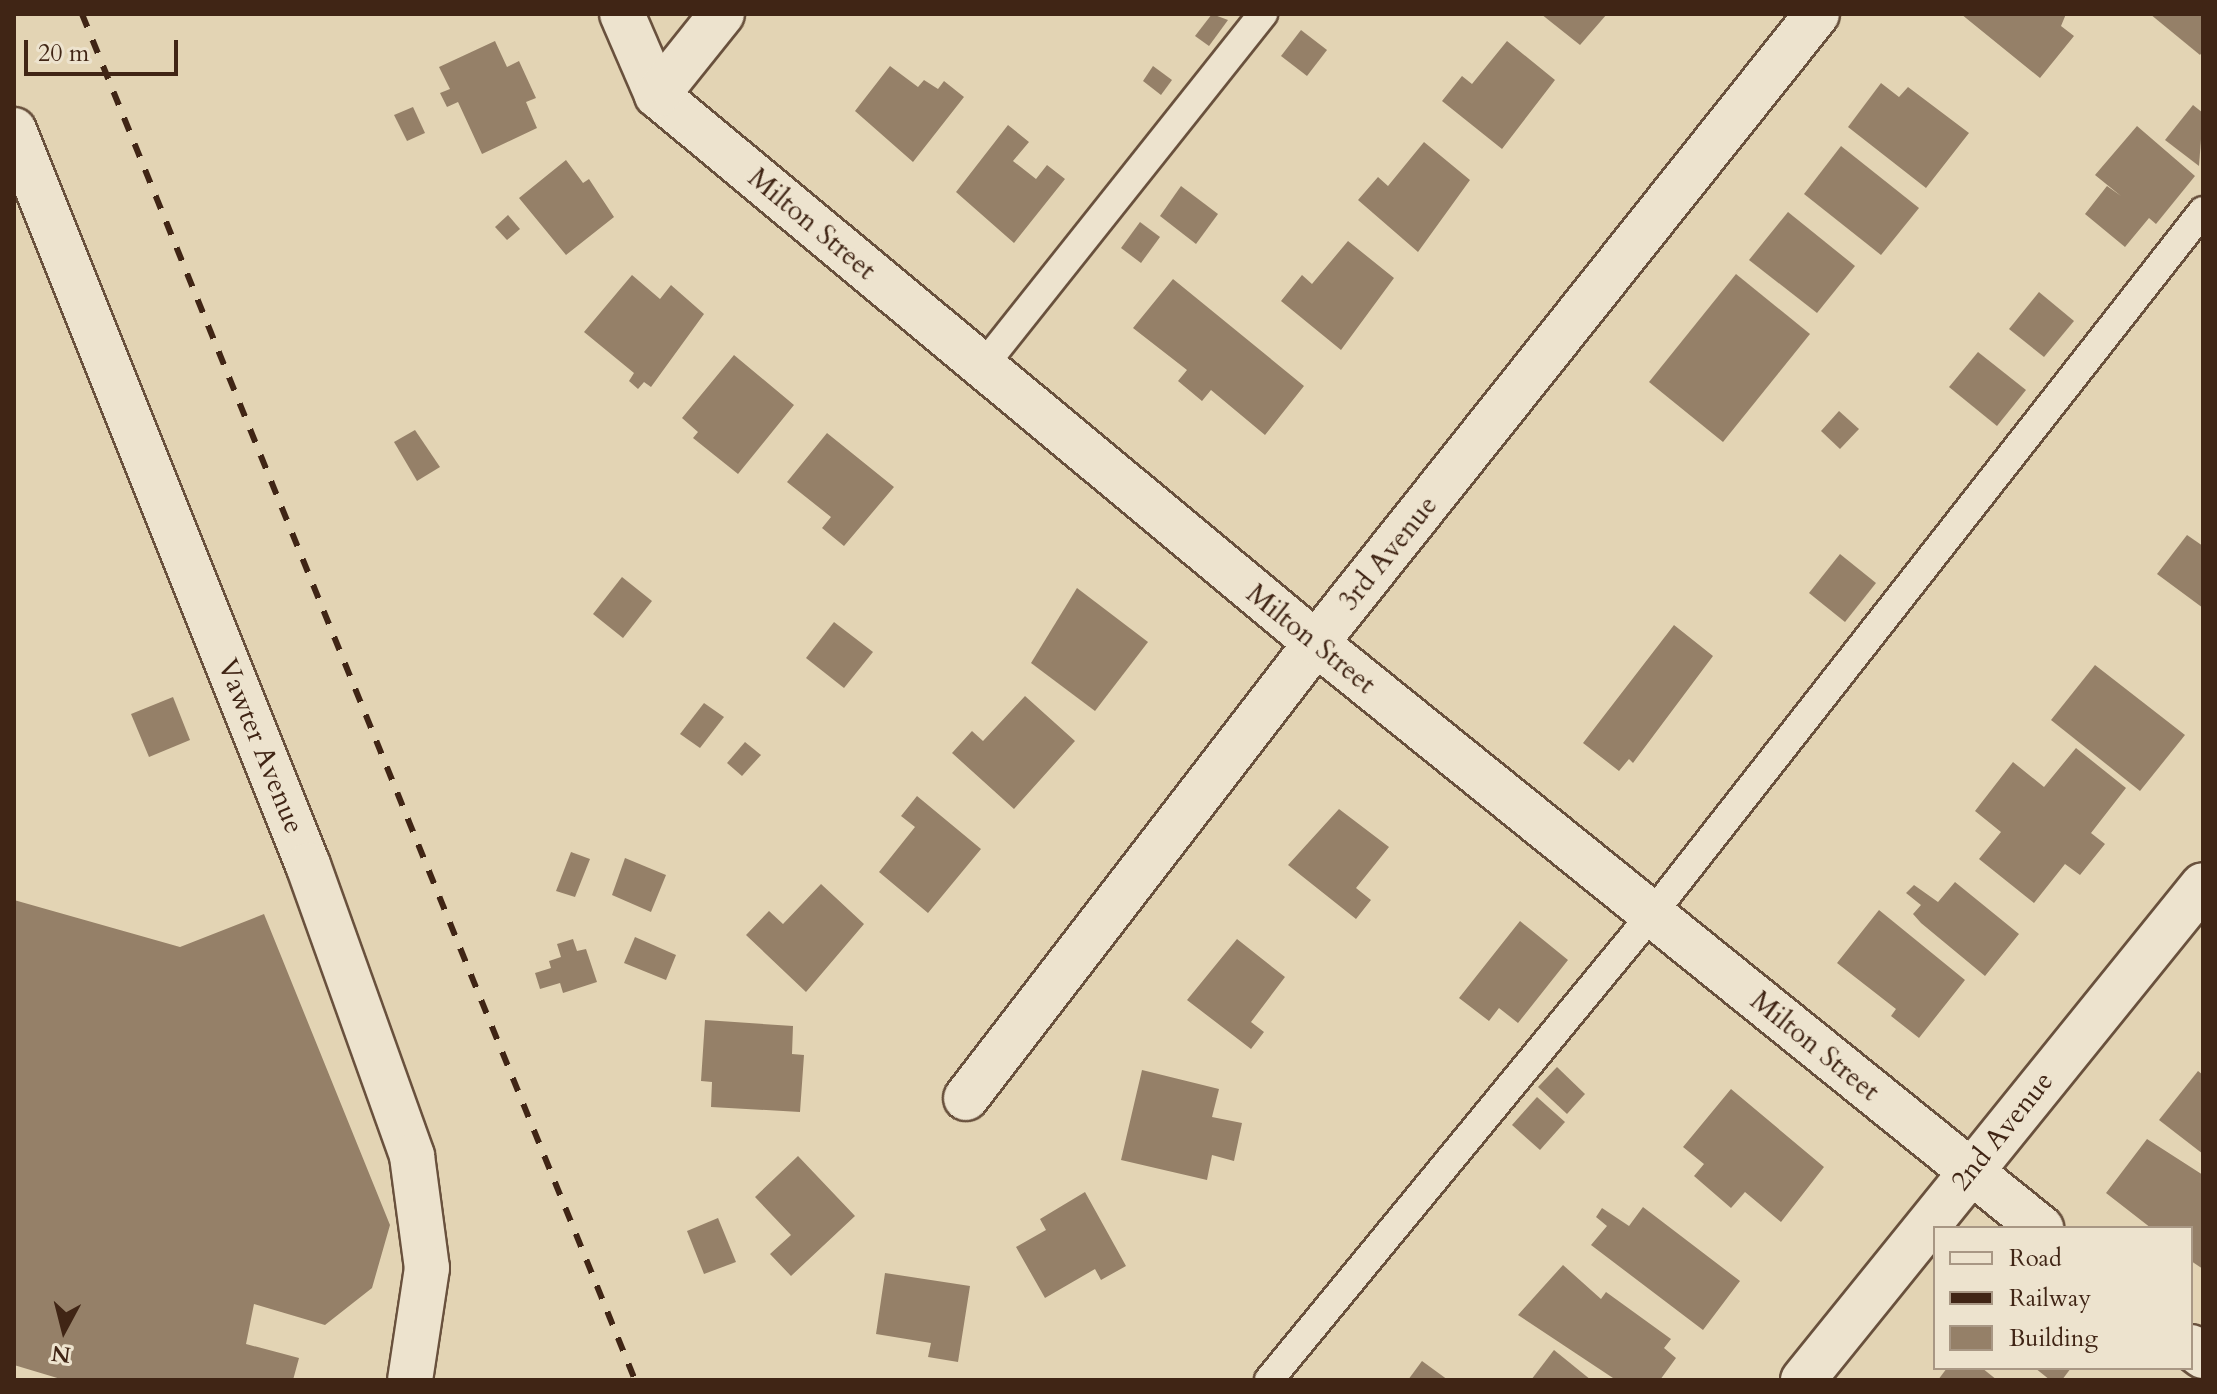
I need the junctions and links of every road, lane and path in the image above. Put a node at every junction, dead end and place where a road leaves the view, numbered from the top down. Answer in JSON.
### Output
{"nodes":[{"id":1,"x":622,"y":14,"type":"edge"},
{"id":2,"x":722,"y":14,"type":"edge"},
{"id":3,"x":1263,"y":14,"type":"edge"},
{"id":4,"x":1817,"y":14,"type":"edge"},
{"id":5,"x":657,"y":95,"type":"junction"},
{"id":6,"x":14,"y":130,"type":"edge"},
{"id":7,"x":2203,"y":211,"type":"edge"},
{"id":8,"x":983,"y":366,"type":"junction"},
{"id":9,"x":1316,"y":643,"type":"junction"},
{"id":10,"x":2203,"y":885,"type":"edge"},
{"id":11,"x":1652,"y":914,"type":"junction"},
{"id":12,"x":966,"y":1098,"type":"dead end"},
{"id":13,"x":1969,"y":1171,"type":"junction"},
{"id":14,"x":2038,"y":1226,"type":"edge"},
{"id":15,"x":410,"y":1380,"type":"edge"},
{"id":16,"x":1269,"y":1380,"type":"edge"},
{"id":17,"x":1803,"y":1380,"type":"edge"}],
"edges":[{"from":1,"to":5,"type":"street","name":"Milton Street"},
{"from":2,"to":5,"type":"street"},
{"from":3,"to":8,"type":"lane"},
{"from":4,"to":9,"type":"street","name":"3rd Avenue"},
{"from":5,"to":8,"type":"street","name":"Milton Street"},
{"from":6,"to":15,"type":"street","name":"Vawter Avenue"},
{"from":7,"to":11,"type":"lane"},
{"from":8,"to":9,"type":"street","name":"Milton Street"},
{"from":9,"to":11,"type":"street","name":"Milton Street"},
{"from":9,"to":12,"type":"street","name":"3rd Avenue"},
{"from":10,"to":13,"type":"street","name":"2nd Avenue"},
{"from":11,"to":13,"type":"street","name":"Milton Street"},
{"from":11,"to":16,"type":"lane"},
{"from":13,"to":14,"type":"street","name":"Milton Street"},
{"from":13,"to":17,"type":"street","name":"2nd Avenue"}]}
